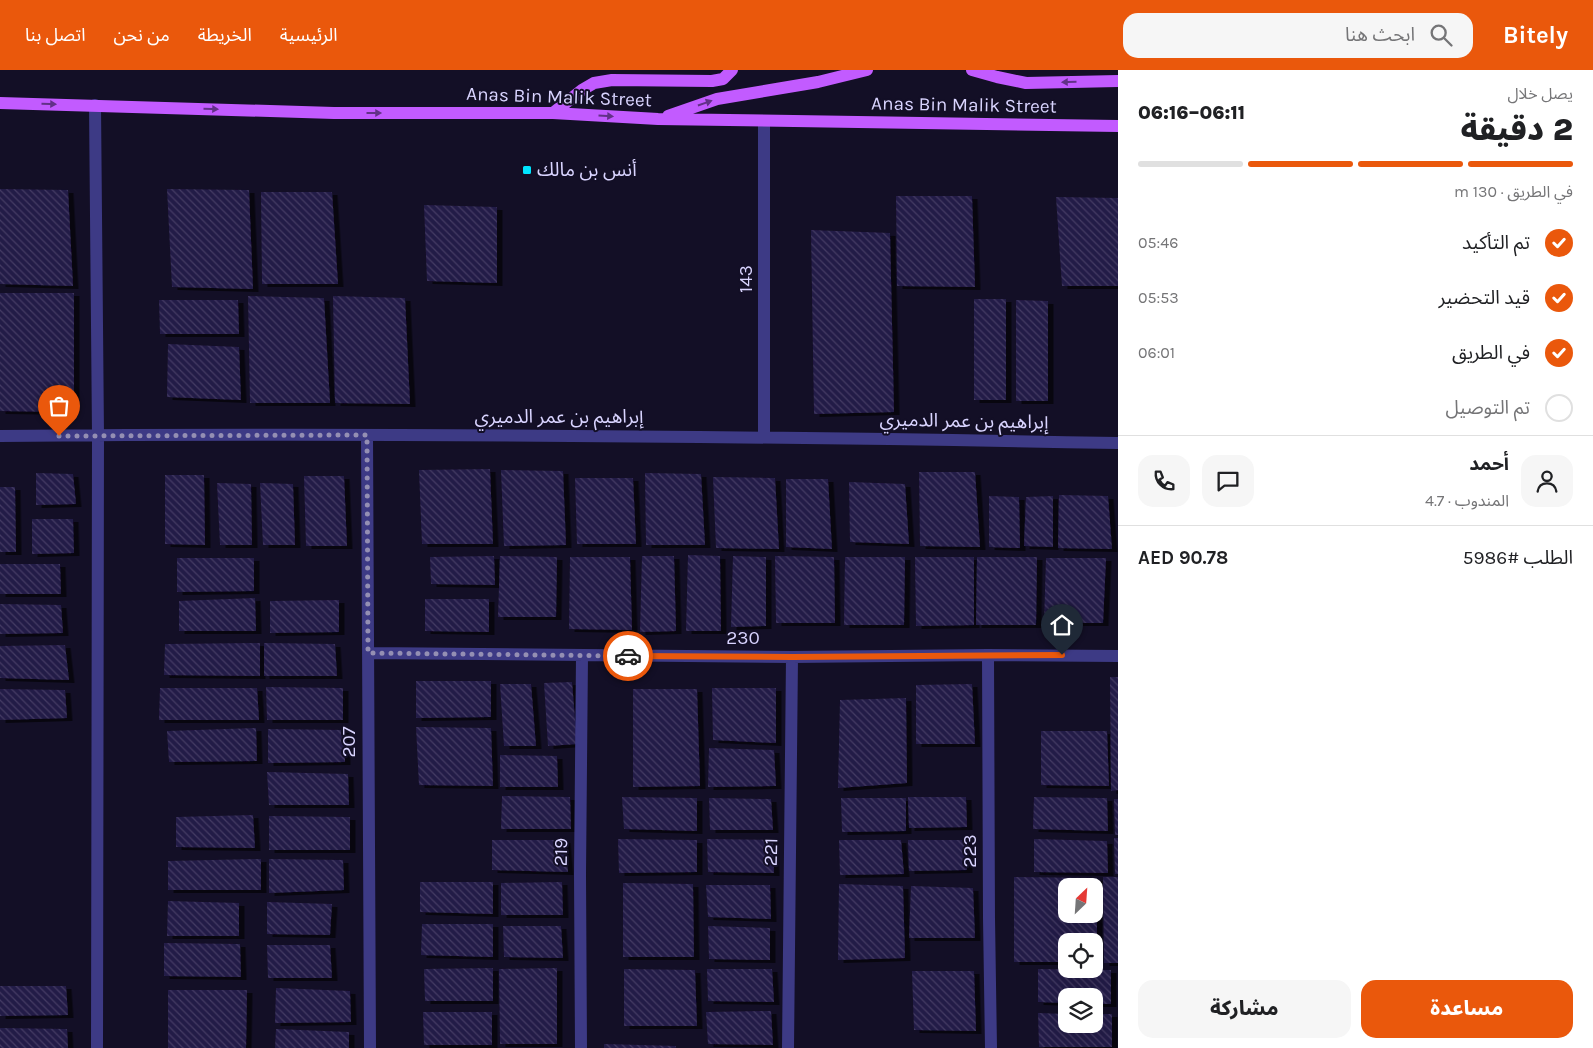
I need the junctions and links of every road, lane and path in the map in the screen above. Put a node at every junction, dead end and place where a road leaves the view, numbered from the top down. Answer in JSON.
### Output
{"nodes":[{"id":1,"x":732,"y":70,"type":"edge"},
{"id":2,"x":867,"y":70,"type":"edge"},
{"id":3,"x":972,"y":70,"type":"edge"},
{"id":4,"x":1118,"y":81,"type":"edge"},
{"id":5,"x":0,"y":103,"type":"edge"},
{"id":6,"x":95,"y":105,"type":"junction"},
{"id":7,"x":553,"y":113,"type":"junction"},
{"id":8,"x":658,"y":119,"type":"junction"},
{"id":9,"x":764,"y":121,"type":"junction"},
{"id":10,"x":1118,"y":126,"type":"edge"},
{"id":11,"x":98,"y":435,"type":"junction"},
{"id":12,"x":367,"y":435,"type":"junction"},
{"id":13,"x":0,"y":436,"type":"edge"},
{"id":14,"x":764,"y":437,"type":"junction"},
{"id":15,"x":1118,"y":443,"type":"edge"},
{"id":16,"x":368,"y":653,"type":"junction"},
{"id":17,"x":988,"y":654,"type":"junction"},
{"id":18,"x":582,"y":656,"type":"junction"},
{"id":19,"x":1118,"y":656,"type":"edge"},
{"id":20,"x":792,"y":657,"type":"junction"},
{"id":21,"x":97,"y":1048,"type":"edge"},
{"id":22,"x":370,"y":1048,"type":"edge"},
{"id":23,"x":582,"y":1048,"type":"edge"},
{"id":24,"x":788,"y":1048,"type":"edge"},
{"id":25,"x":991,"y":1048,"type":"edge"}],
"edges":[{"from":1,"to":7,"type":"main road"},
{"from":8,"to":2,"type":"main road","one_way":true},
{"from":4,"to":3,"type":"main road","name":"Anas Bin Malik Street","one_way":true},
{"from":5,"to":6,"type":"main road","name":"Anas Bin Malik Street","one_way":true},
{"from":6,"to":7,"type":"main road","name":"Anas Bin Malik Street","one_way":true},
{"from":6,"to":11,"type":"street"},
{"from":7,"to":8,"type":"main road","name":"Anas Bin Malik Street","one_way":true},
{"from":8,"to":9,"type":"main road","name":"Anas Bin Malik Street"},
{"from":9,"to":10,"type":"main road","name":"Anas Bin Malik Street"},
{"from":9,"to":14,"type":"street","name":"143"},
{"from":11,"to":12,"type":"street","name":"إبراهيم بن عمر الدميري"},
{"from":11,"to":13,"type":"street","name":"إبراهيم بن عمر الدميري"},
{"from":11,"to":21,"type":"street"},
{"from":12,"to":14,"type":"street","name":"إبراهيم بن عمر الدميري"},
{"from":12,"to":16,"type":"street","name":"207"},
{"from":14,"to":15,"type":"street","name":"إبراهيم بن عمر الدميري"},
{"from":16,"to":18,"type":"street","name":"230"},
{"from":16,"to":22,"type":"street","name":"207"},
{"from":17,"to":19,"type":"street","name":"230"},
{"from":17,"to":20,"type":"street","name":"230"},
{"from":17,"to":25,"type":"street","name":"223"},
{"from":18,"to":20,"type":"street","name":"230"},
{"from":18,"to":23,"type":"street","name":"219"},
{"from":20,"to":24,"type":"street","name":"221"}]}
